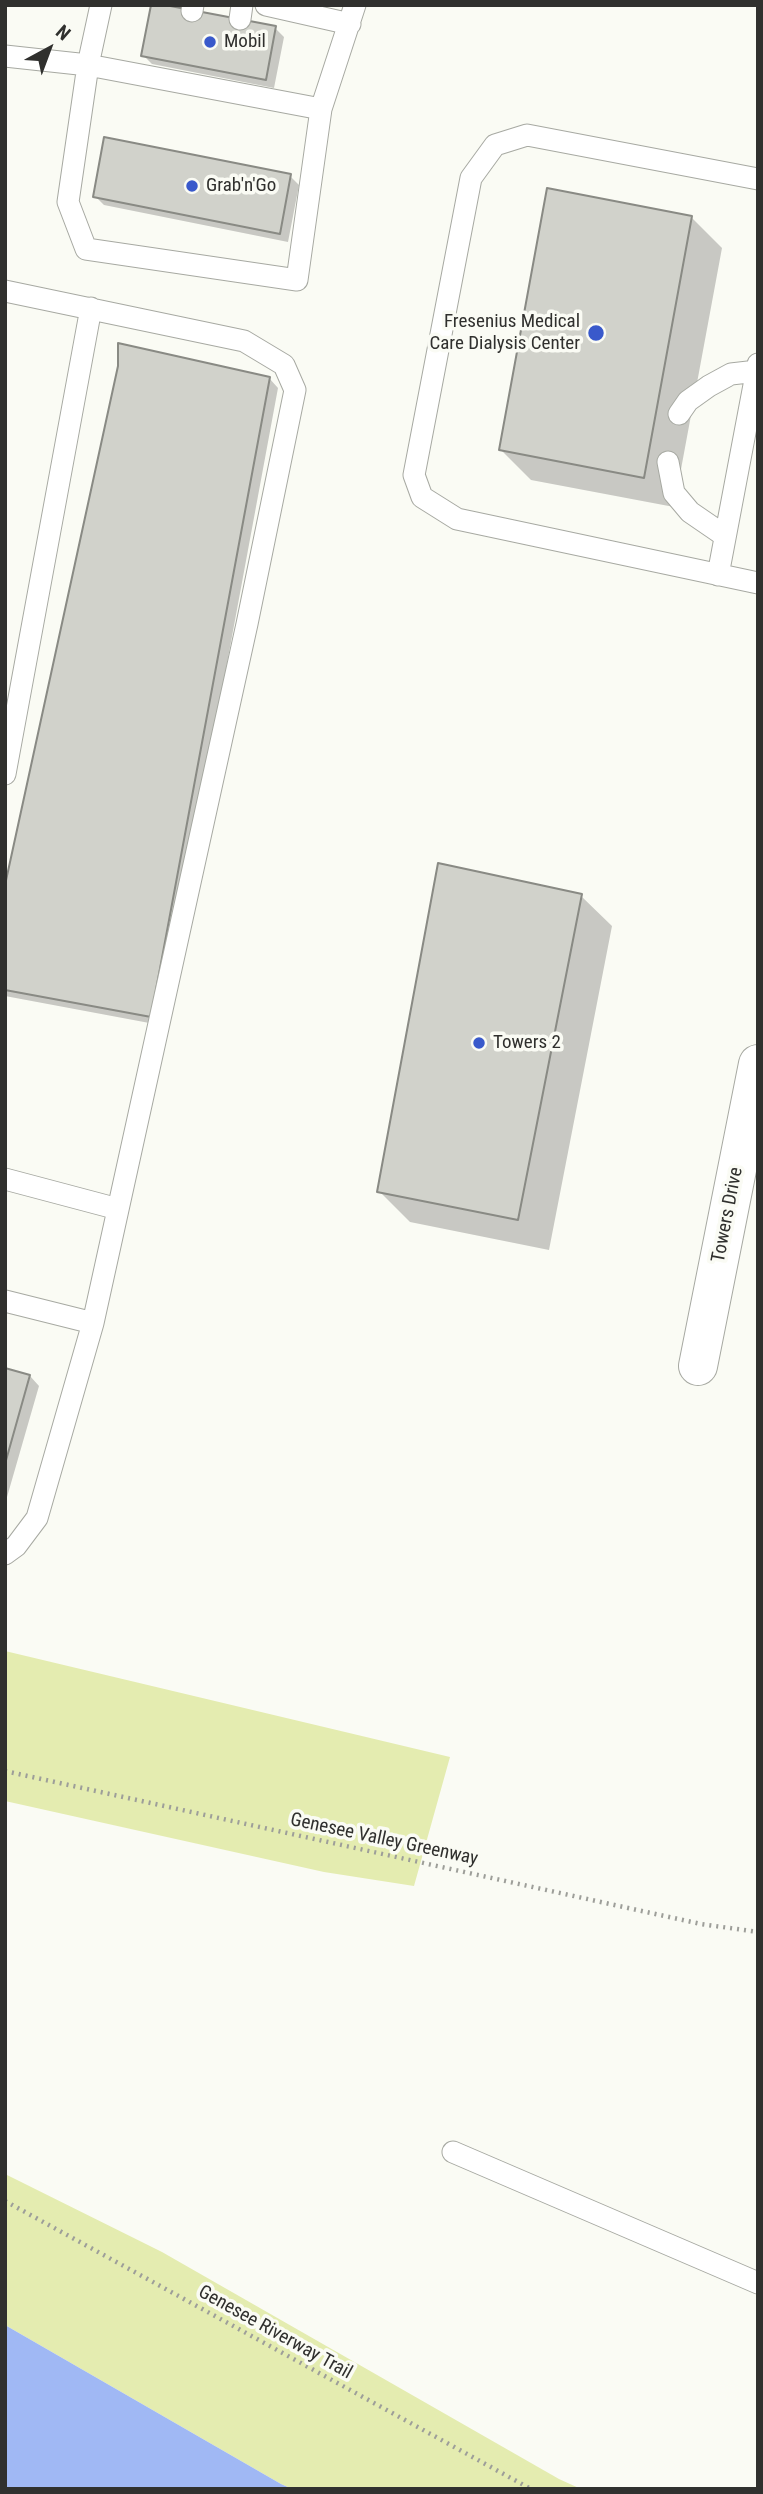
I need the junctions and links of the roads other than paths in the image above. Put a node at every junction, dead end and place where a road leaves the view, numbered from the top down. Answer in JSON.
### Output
{"nodes":[{"id":1,"x":101,"y":5,"type":"edge"},
{"id":2,"x":266,"y":5,"type":"edge"},
{"id":3,"x":352,"y":14,"type":"edge"},
{"id":4,"x":5,"y":56,"type":"edge"},
{"id":5,"x":88,"y":65,"type":"junction"},
{"id":6,"x":321,"y":109,"type":"junction"},
{"id":7,"x":758,"y":179,"type":"edge"},
{"id":8,"x":5,"y":290,"type":"edge"},
{"id":9,"x":91,"y":308,"type":"junction"},
{"id":10,"x":757,"y":368,"type":"edge"},
{"id":11,"x":679,"y":414,"type":"dead end"},
{"id":12,"x":668,"y":462,"type":"dead end"},
{"id":13,"x":725,"y":536,"type":"junction"},
{"id":14,"x":718,"y":575,"type":"junction"},
{"id":15,"x":758,"y":583,"type":"edge"},
{"id":16,"x":5,"y":774,"type":"edge"},
{"id":17,"x":758,"y":1064,"type":"edge"},
{"id":18,"x":5,"y":1179,"type":"edge"},
{"id":19,"x":118,"y":1209,"type":"junction"},
{"id":20,"x":5,"y":1301,"type":"edge"},
{"id":21,"x":93,"y":1323,"type":"junction"},
{"id":22,"x":698,"y":1366,"type":"dead end"},
{"id":23,"x":5,"y":1554,"type":"edge"},
{"id":24,"x":453,"y":2152,"type":"dead end"},
{"id":25,"x":758,"y":2283,"type":"edge"}],
"edges":[{"from":1,"to":5,"type":"lane"},
{"from":2,"to":3,"type":"lane"},
{"from":3,"to":6,"type":"lane"},
{"from":4,"to":5,"type":"lane"},
{"from":5,"to":6,"type":"lane"},
{"from":5,"to":6,"type":"lane"},
{"from":7,"to":14,"type":"lane"},
{"from":8,"to":9,"type":"lane"},
{"from":9,"to":16,"type":"lane"},
{"from":9,"to":19,"type":"lane"},
{"from":10,"to":11,"type":"lane"},
{"from":10,"to":13,"type":"lane"},
{"from":12,"to":13,"type":"lane"},
{"from":13,"to":14,"type":"lane"},
{"from":14,"to":15,"type":"lane"},
{"from":17,"to":22,"type":"street","name":"Towers Drive"},
{"from":18,"to":19,"type":"lane"},
{"from":19,"to":21,"type":"lane"},
{"from":20,"to":21,"type":"lane"},
{"from":21,"to":23,"type":"lane"},
{"from":24,"to":25,"type":"lane"}]}
